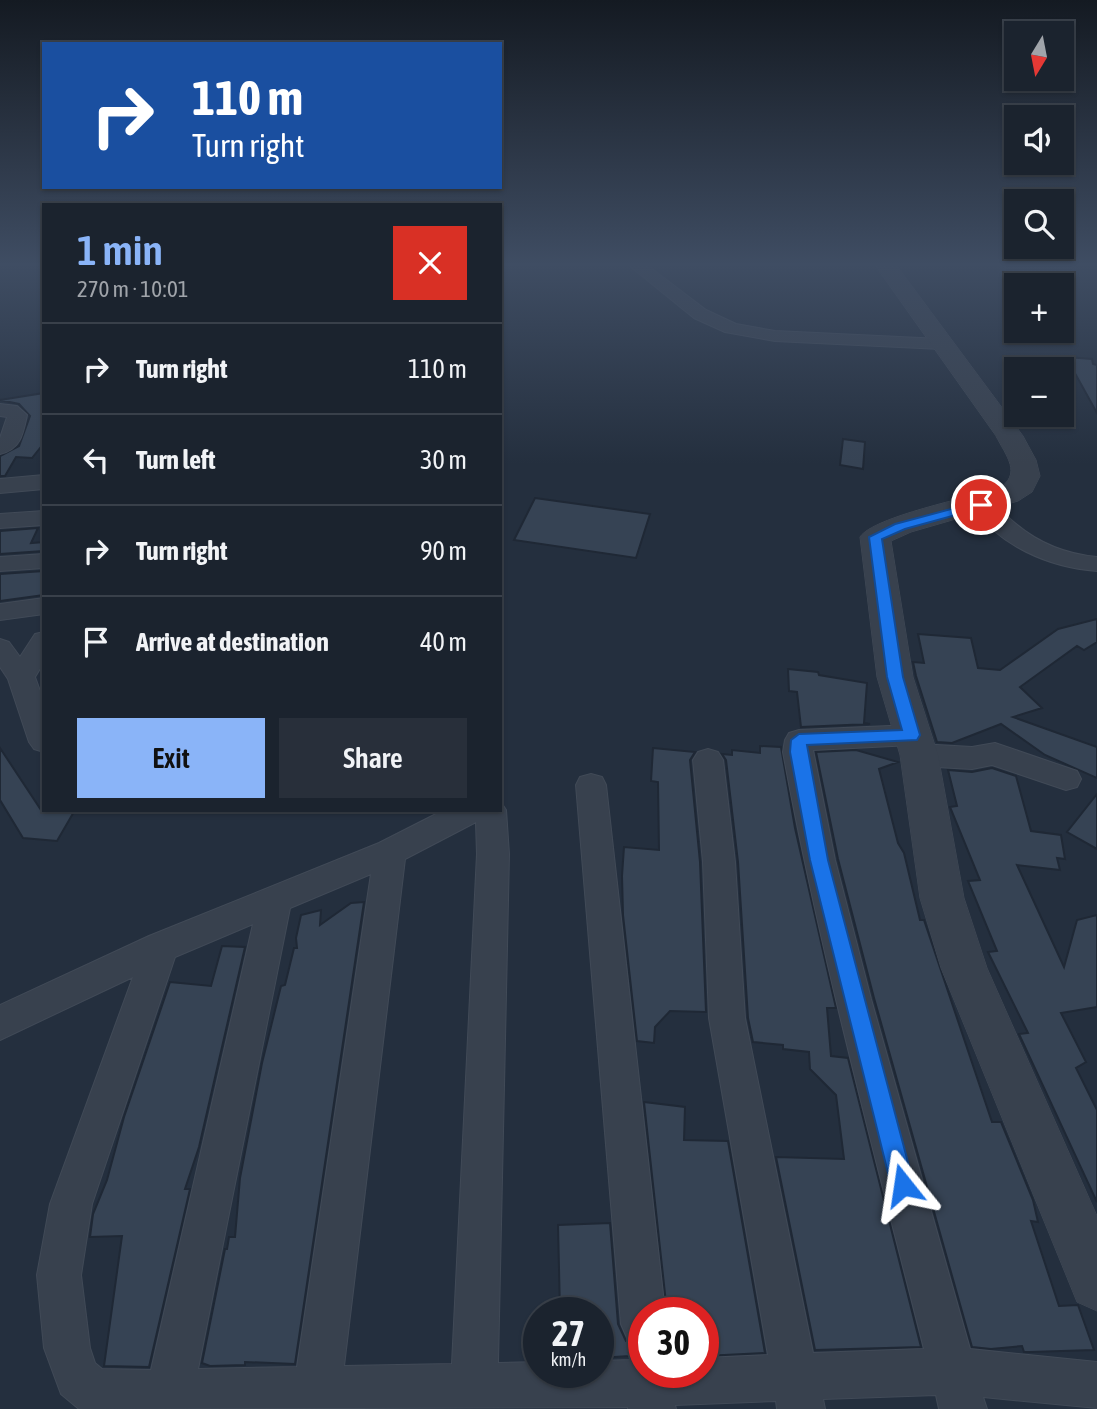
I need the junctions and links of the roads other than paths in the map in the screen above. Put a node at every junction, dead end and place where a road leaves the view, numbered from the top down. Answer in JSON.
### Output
{"nodes":[{"id":1,"x":752,"y":332,"type":"edge"},
{"id":2,"x":932,"y":332,"type":"edge"},
{"id":3,"x":941,"y":344,"type":"junction"},
{"id":4,"x":0,"y":410,"type":"edge"},
{"id":5,"x":0,"y":448,"type":"edge"},
{"id":6,"x":42,"y":482,"type":"edge"},
{"id":7,"x":0,"y":486,"type":"edge"},
{"id":8,"x":981,"y":505,"type":"junction"},
{"id":9,"x":42,"y":518,"type":"edge"},
{"id":10,"x":0,"y":521,"type":"edge"},
{"id":11,"x":42,"y":561,"type":"edge"},
{"id":12,"x":0,"y":564,"type":"edge"},
{"id":13,"x":1086,"y":564,"type":"edge"},
{"id":14,"x":1097,"y":578,"type":"edge"},
{"id":15,"x":42,"y":606,"type":"edge"},
{"id":16,"x":0,"y":612,"type":"edge"},
{"id":17,"x":42,"y":643,"type":"edge"},
{"id":18,"x":0,"y":648,"type":"edge"},
{"id":19,"x":21,"y":677,"type":"junction"},
{"id":20,"x":42,"y":736,"type":"edge"},
{"id":21,"x":915,"y":745,"type":"junction"},
{"id":22,"x":708,"y":760,"type":"dead end"},
{"id":23,"x":1066,"y":779,"type":"dead end"},
{"id":24,"x":590,"y":785,"type":"dead end"},
{"id":25,"x":468,"y":812,"type":"edge"},
{"id":26,"x":491,"y":812,"type":"edge"},
{"id":27,"x":390,"y":852,"type":"junction"},
{"id":28,"x":275,"y":900,"type":"junction"},
{"id":29,"x":161,"y":947,"type":"junction"},
{"id":30,"x":0,"y":1023,"type":"edge"},
{"id":31,"x":1097,"y":1282,"type":"edge"},
{"id":32,"x":641,"y":1297,"type":"edge"},
{"id":33,"x":1097,"y":1385,"type":"edge"},
{"id":34,"x":650,"y":1388,"type":"edge"},
{"id":35,"x":958,"y":1390,"type":"edge"},
{"id":36,"x":798,"y":1393,"type":"edge"},
{"id":37,"x":473,"y":1397,"type":"edge"},
{"id":38,"x":316,"y":1400,"type":"edge"},
{"id":39,"x":167,"y":1402,"type":"edge"}],
"edges":[{"from":1,"to":3,"type":"street"},
{"from":2,"to":3,"type":"street"},
{"from":3,"to":8,"type":"street"},
{"from":4,"to":5,"type":"street"},
{"from":6,"to":7,"type":"street"},
{"from":8,"to":13,"type":"street"},
{"from":8,"to":21,"type":"street"},
{"from":9,"to":10,"type":"street"},
{"from":11,"to":12,"type":"street"},
{"from":13,"to":14,"type":"street"},
{"from":15,"to":16,"type":"street"},
{"from":17,"to":19,"type":"street"},
{"from":18,"to":19,"type":"street"},
{"from":19,"to":20,"type":"street"},
{"from":21,"to":23,"type":"street"},
{"from":21,"to":31,"type":"street"},
{"from":21,"to":35,"type":"street"},
{"from":22,"to":36,"type":"street"},
{"from":24,"to":32,"type":"street"},
{"from":25,"to":27,"type":"street"},
{"from":26,"to":37,"type":"street"},
{"from":27,"to":28,"type":"street"},
{"from":27,"to":38,"type":"street"},
{"from":28,"to":29,"type":"street"},
{"from":28,"to":39,"type":"street"},
{"from":29,"to":30,"type":"street"},
{"from":29,"to":39,"type":"street"},
{"from":33,"to":35,"type":"street"},
{"from":34,"to":36,"type":"street"},
{"from":34,"to":37,"type":"street"},
{"from":35,"to":36,"type":"street"},
{"from":37,"to":38,"type":"street"},
{"from":38,"to":39,"type":"street"}]}
